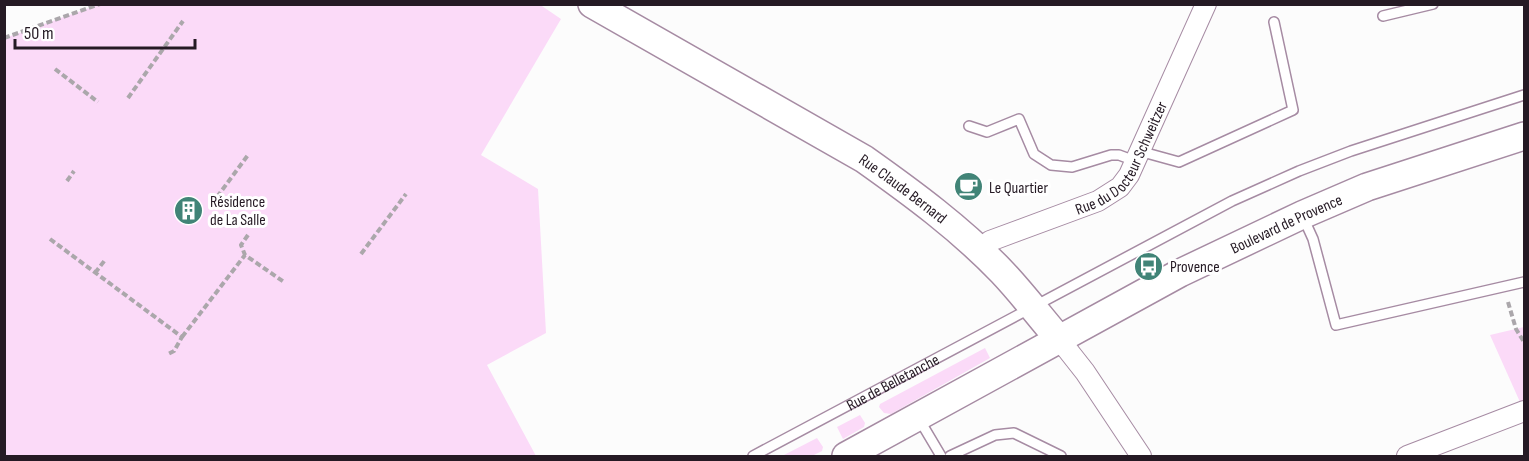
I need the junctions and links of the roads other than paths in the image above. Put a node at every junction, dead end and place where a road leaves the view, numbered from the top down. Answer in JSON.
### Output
{"nodes":[{"id":1,"x":592,"y":4,"type":"edge"},
{"id":2,"x":1206,"y":4,"type":"edge"},
{"id":3,"x":1433,"y":4,"type":"edge"},
{"id":4,"x":1383,"y":16,"type":"dead end"},
{"id":5,"x":1274,"y":22,"type":"dead end"},
{"id":6,"x":1524,"y":95,"type":"edge"},
{"id":7,"x":969,"y":126,"type":"dead end"},
{"id":8,"x":1524,"y":136,"type":"edge"},
{"id":9,"x":1137,"y":156,"type":"junction"},
{"id":10,"x":1302,"y":215,"type":"junction"},
{"id":11,"x":979,"y":250,"type":"junction"},
{"id":12,"x":1524,"y":282,"type":"edge"},
{"id":13,"x":1032,"y":308,"type":"junction"},
{"id":14,"x":1059,"y":339,"type":"junction"},
{"id":15,"x":1524,"y":411,"type":"edge"},
{"id":16,"x":918,"y":417,"type":"junction"},
{"id":17,"x":753,"y":456,"type":"edge"},
{"id":18,"x":846,"y":456,"type":"edge"},
{"id":19,"x":941,"y":456,"type":"edge"},
{"id":20,"x":950,"y":456,"type":"edge"},
{"id":21,"x":1061,"y":456,"type":"edge"},
{"id":22,"x":1141,"y":456,"type":"edge"},
{"id":23,"x":1407,"y":456,"type":"edge"}],
"edges":[{"from":1,"to":11,"type":"street","name":"Rue Claude Bernard"},
{"from":2,"to":9,"type":"street","name":"Rue du Docteur Schweitzer"},
{"from":3,"to":4,"type":"lane"},
{"from":5,"to":9,"type":"lane"},
{"from":6,"to":13,"type":"lane","name":"Rue de Belletanche"},
{"from":7,"to":9,"type":"lane"},
{"from":8,"to":10,"type":"street","name":"Boulevard de Provence"},
{"from":9,"to":11,"type":"street","name":"Rue du Docteur Schweitzer"},
{"from":10,"to":12,"type":"lane"},
{"from":10,"to":14,"type":"street","name":"Boulevard de Provence"},
{"from":11,"to":13,"type":"street","name":"Rue Claude Bernard"},
{"from":13,"to":14,"type":"street","name":"Rue Claude Bernard"},
{"from":13,"to":17,"type":"lane","name":"Rue de Belletanche"},
{"from":14,"to":16,"type":"street"},
{"from":14,"to":22,"type":"street","name":"Rue Claude Bernard"},
{"from":15,"to":23,"type":"street"},
{"from":16,"to":18,"type":"street"},
{"from":16,"to":19,"type":"lane"},
{"from":20,"to":21,"type":"lane"}]}
